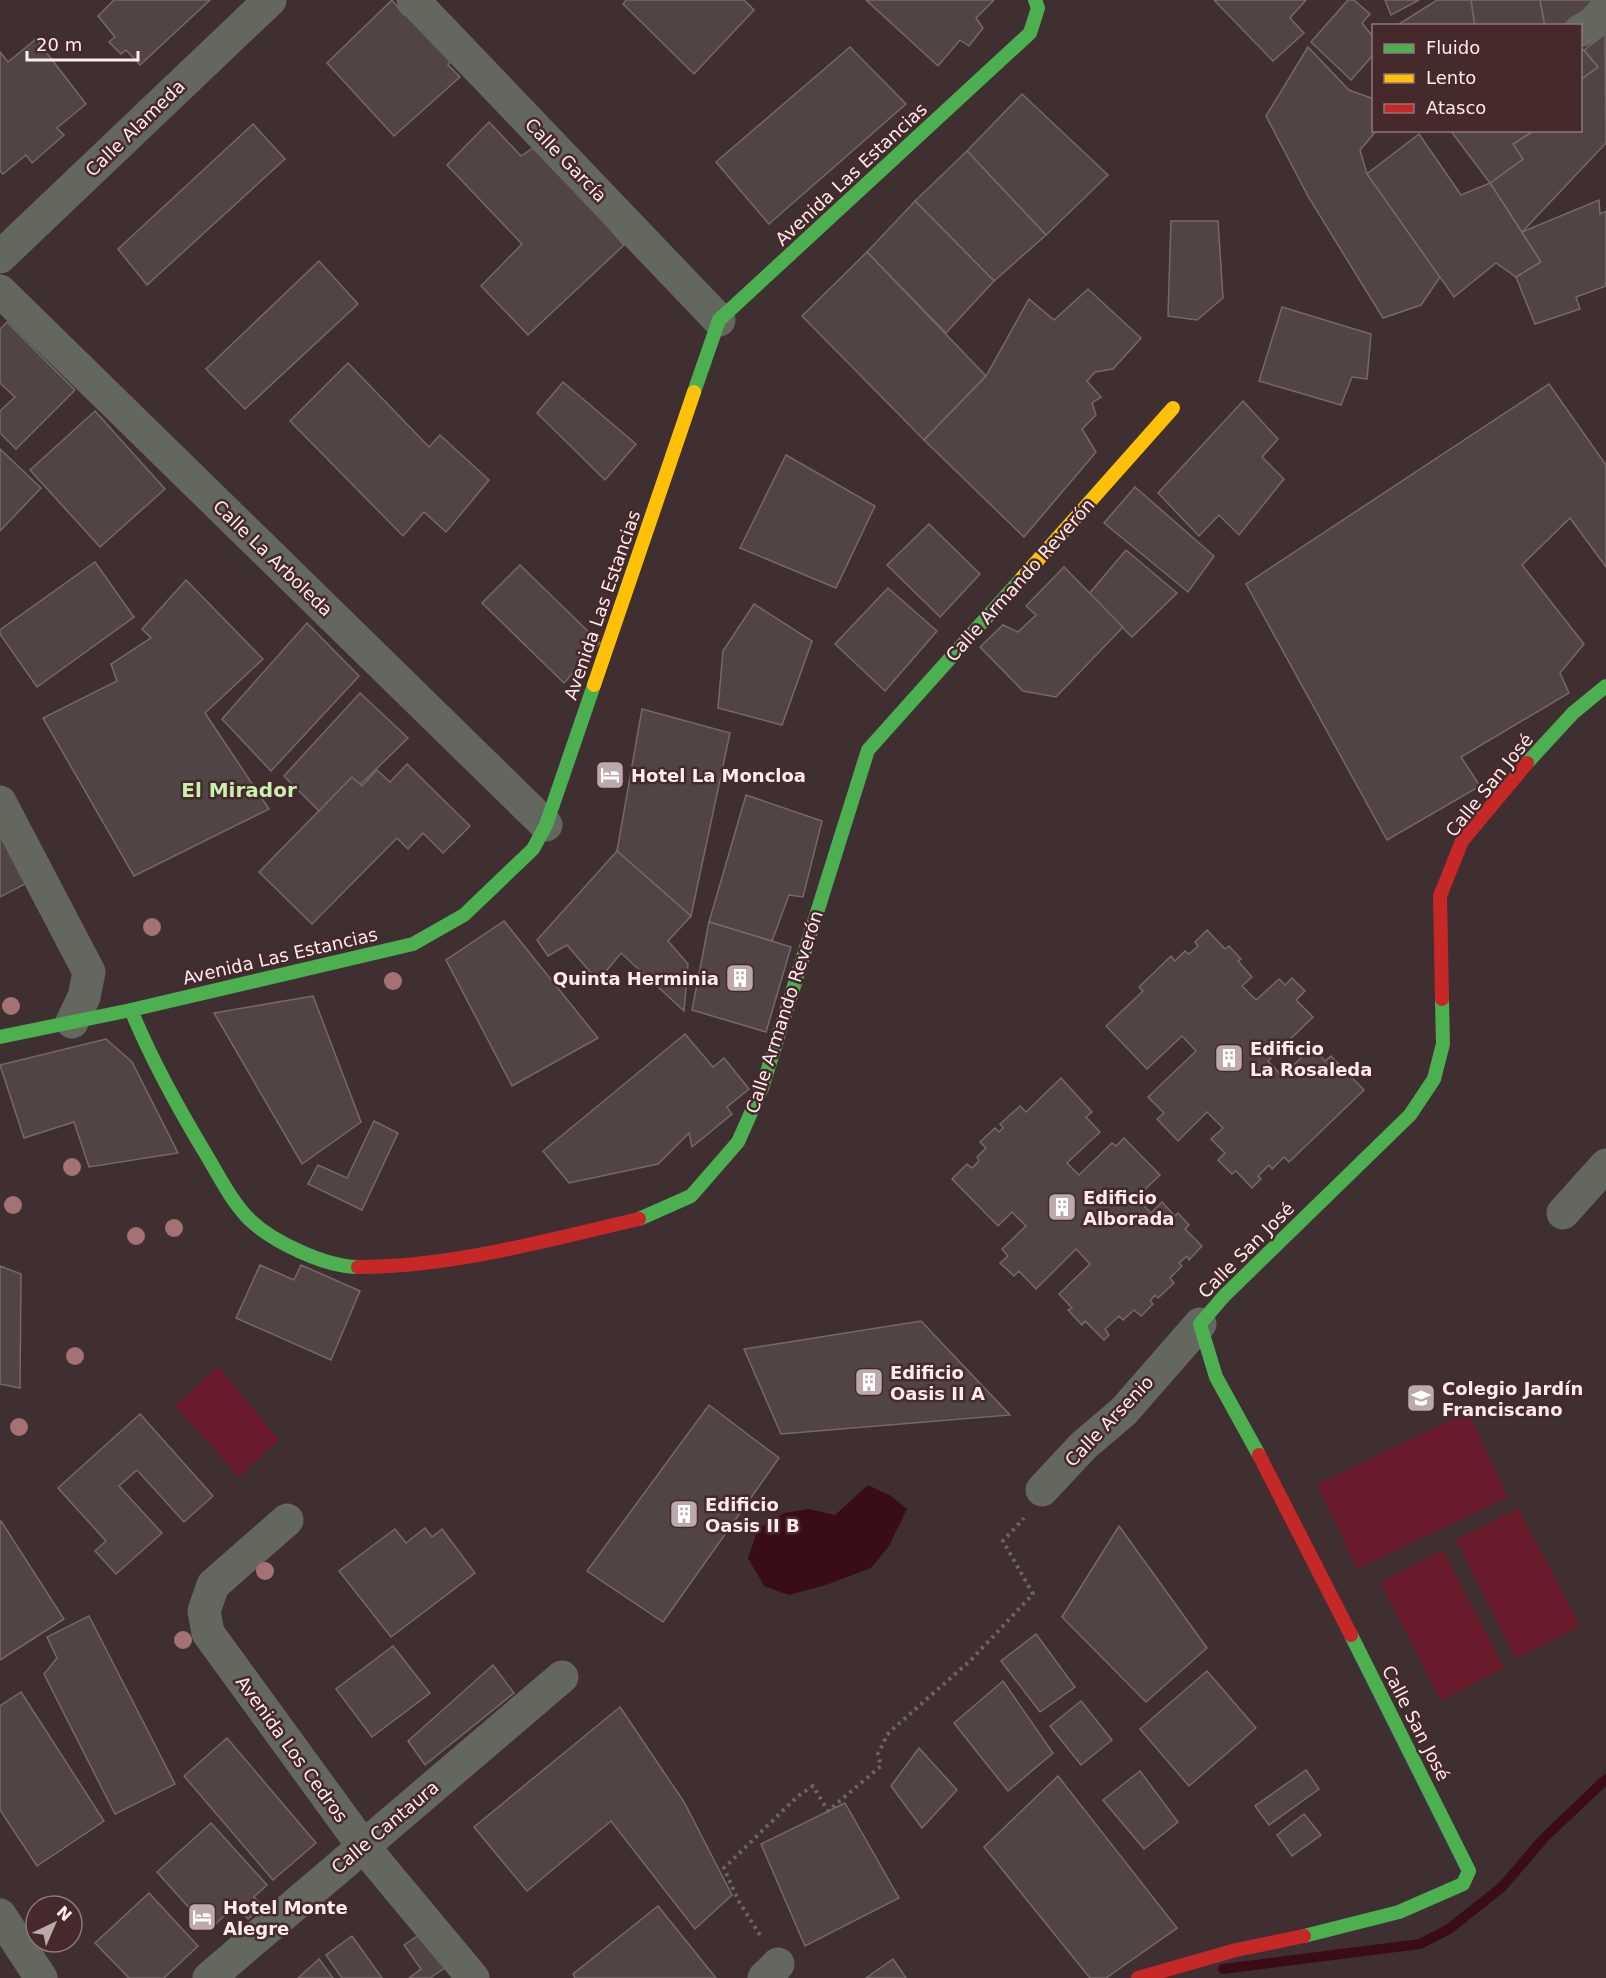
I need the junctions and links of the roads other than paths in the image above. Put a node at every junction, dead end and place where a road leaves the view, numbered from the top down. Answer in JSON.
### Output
{"nodes":[{"id":1,"x":270,"y":0,"type":"edge"},
{"id":2,"x":413,"y":0,"type":"edge"},
{"id":3,"x":1037,"y":4,"type":"edge"},
{"id":4,"x":1606,"y":9,"type":"edge"},
{"id":5,"x":1582,"y":30,"type":"edge"},
{"id":6,"x":0,"y":257,"type":"edge"},
{"id":7,"x":0,"y":291,"type":"edge"},
{"id":8,"x":719,"y":320,"type":"junction"},
{"id":9,"x":1173,"y":408,"type":"dead end"},
{"id":10,"x":1606,"y":686,"type":"edge"},
{"id":11,"x":0,"y":802,"type":"edge"},
{"id":12,"x":546,"y":825,"type":"junction"},
{"id":13,"x":131,"y":1010,"type":"junction"},
{"id":14,"x":72,"y":1022,"type":"junction"},
{"id":15,"x":0,"y":1037,"type":"edge"},
{"id":16,"x":1606,"y":1165,"type":"edge"},
{"id":17,"x":1563,"y":1213,"type":"dead end"},
{"id":18,"x":1200,"y":1324,"type":"junction"},
{"id":19,"x":1042,"y":1490,"type":"road end"},
{"id":20,"x":287,"y":1520,"type":"dead end"},
{"id":21,"x":562,"y":1677,"type":"dead end"},
{"id":22,"x":363,"y":1846,"type":"junction"},
{"id":23,"x":0,"y":1915,"type":"edge"},
{"id":24,"x":41,"y":1978,"type":"edge"},
{"id":25,"x":209,"y":1978,"type":"edge"},
{"id":26,"x":474,"y":1978,"type":"edge"},
{"id":27,"x":1138,"y":1978,"type":"edge"}],
"edges":[{"from":1,"to":6,"type":"street","name":"Calle Alameda"},
{"from":2,"to":8,"type":"street","name":"Calle García"},
{"from":3,"to":8,"type":"street","name":"Avenida Las Estancias"},
{"from":4,"to":5,"type":"street"},
{"from":7,"to":12,"type":"street","name":"Calle La Arboleda"},
{"from":8,"to":12,"type":"street","name":"Avenida Las Estancias"},
{"from":9,"to":13,"type":"street","name":"Calle Armando Reverón"},
{"from":10,"to":18,"type":"street","name":"Calle San José"},
{"from":11,"to":14,"type":"street"},
{"from":12,"to":13,"type":"street","name":"Avenida Las Estancias"},
{"from":13,"to":14,"type":"street","name":"Avenida Las Estancias"},
{"from":14,"to":15,"type":"street","name":"Avenida Las Estancias"},
{"from":16,"to":17,"type":"street"},
{"from":18,"to":19,"type":"street","name":"Calle Arsenio"},
{"from":18,"to":27,"type":"street","name":"Calle San José"},
{"from":20,"to":22,"type":"street","name":"Avenida Los Cedros"},
{"from":21,"to":22,"type":"street","name":"Calle Cantaura"},
{"from":22,"to":25,"type":"street","name":"Calle Cantaura"},
{"from":22,"to":26,"type":"street","name":"Avenida Los Cedros"},
{"from":23,"to":24,"type":"street"}]}
